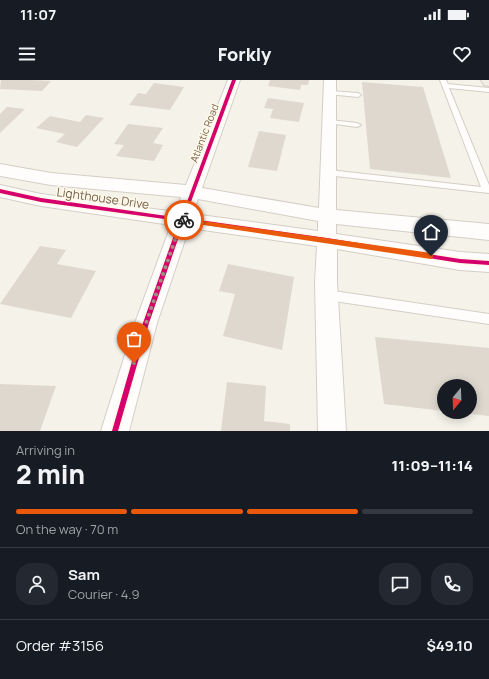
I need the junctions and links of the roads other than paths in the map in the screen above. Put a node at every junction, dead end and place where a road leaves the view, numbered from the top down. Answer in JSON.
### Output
{"nodes":[{"id":1,"x":234,"y":80,"type":"edge"},
{"id":2,"x":444,"y":83,"type":"edge"},
{"id":3,"x":330,"y":86,"type":"edge"},
{"id":4,"x":489,"y":90,"type":"edge"},
{"id":5,"x":358,"y":95,"type":"dead end"},
{"id":6,"x":330,"y":122,"type":"junction"},
{"id":7,"x":358,"y":125,"type":"dead end"},
{"id":8,"x":0,"y":170,"type":"edge"},
{"id":9,"x":329,"y":173,"type":"junction"},
{"id":10,"x":0,"y":191,"type":"edge"},
{"id":11,"x":192,"y":192,"type":"junction"},
{"id":12,"x":327,"y":216,"type":"junction"},
{"id":13,"x":182,"y":220,"type":"junction"},
{"id":14,"x":489,"y":232,"type":"edge"},
{"id":15,"x":327,"y":240,"type":"junction"},
{"id":16,"x":489,"y":263,"type":"edge"},
{"id":17,"x":326,"y":294,"type":"junction"},
{"id":18,"x":489,"y":319,"type":"edge"},
{"id":19,"x":115,"y":431,"type":"edge"},
{"id":20,"x":332,"y":431,"type":"edge"}],
"edges":[{"from":1,"to":11,"type":"street","name":"Atlantic Road"},
{"from":2,"to":4,"type":"lane"},
{"from":2,"to":9,"type":"lane"},
{"from":3,"to":5,"type":"lane"},
{"from":3,"to":6,"type":"street"},
{"from":6,"to":7,"type":"lane"},
{"from":6,"to":9,"type":"street"},
{"from":8,"to":11,"type":"street","name":"Lighthouse Drive"},
{"from":9,"to":12,"type":"street"},
{"from":10,"to":13,"type":"street","name":"Lighthouse Drive"},
{"from":11,"to":12,"type":"street","name":"Lighthouse Drive"},
{"from":11,"to":13,"type":"street","name":"Atlantic Road"},
{"from":12,"to":14,"type":"street","name":"Lighthouse Drive"},
{"from":12,"to":15,"type":"street"},
{"from":13,"to":15,"type":"street","name":"Lighthouse Drive"},
{"from":13,"to":19,"type":"street","name":"Atlantic Road"},
{"from":15,"to":16,"type":"street","name":"Lighthouse Drive"},
{"from":15,"to":17,"type":"street"},
{"from":17,"to":18,"type":"lane"},
{"from":17,"to":20,"type":"street"}]}
